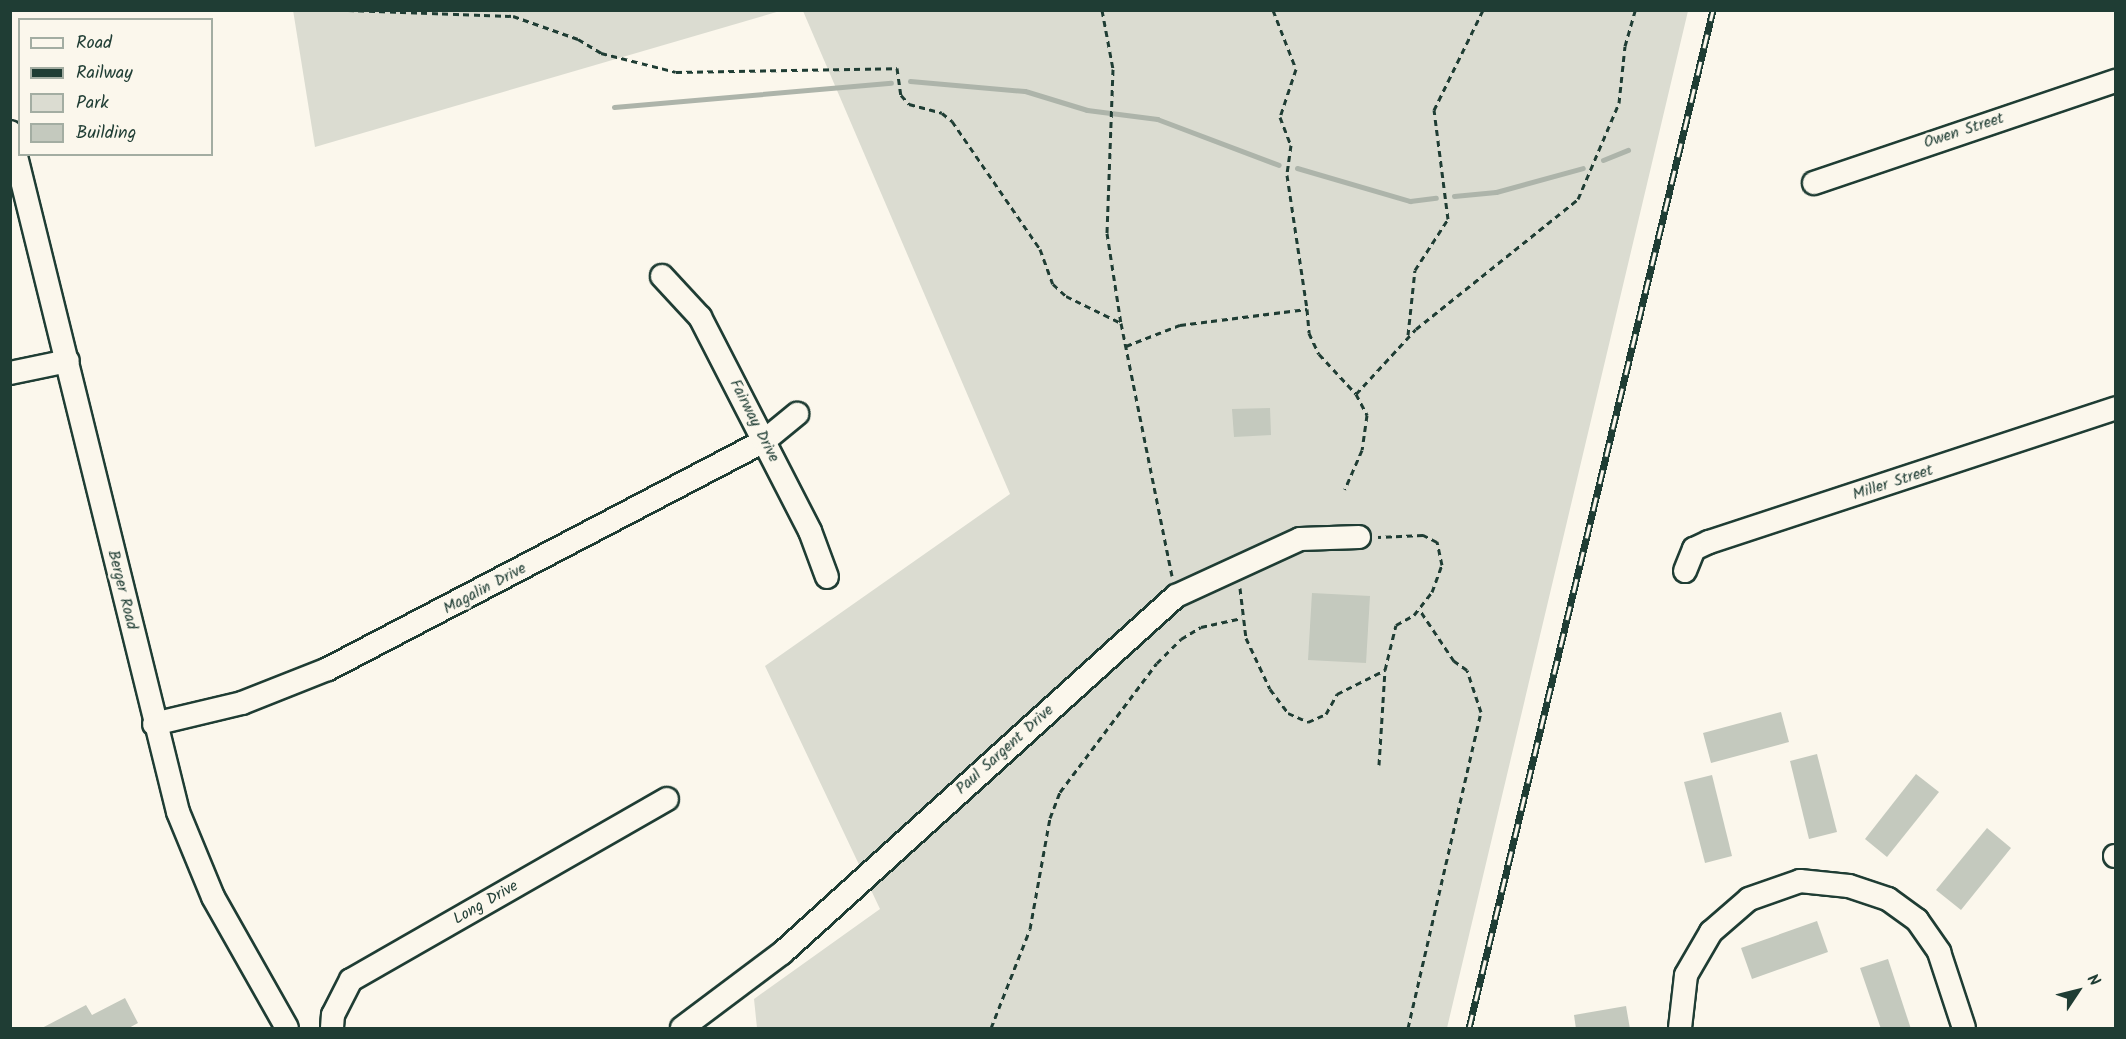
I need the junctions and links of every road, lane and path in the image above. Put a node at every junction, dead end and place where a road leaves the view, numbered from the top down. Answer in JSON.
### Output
{"nodes":[{"id":1,"x":348,"y":10,"type":"edge"},
{"id":2,"x":1102,"y":10,"type":"edge"},
{"id":3,"x":1272,"y":10,"type":"edge"},
{"id":4,"x":1483,"y":10,"type":"edge"},
{"id":5,"x":1635,"y":10,"type":"edge"},
{"id":6,"x":396,"y":12,"type":"edge"},
{"id":7,"x":2115,"y":81,"type":"edge"},
{"id":8,"x":10,"y":132,"type":"edge"},
{"id":9,"x":1814,"y":183,"type":"dead end"},
{"id":10,"x":662,"y":276,"type":"dead end"},
{"id":11,"x":1306,"y":309,"type":"junction"},
{"id":12,"x":1121,"y":323,"type":"junction"},
{"id":13,"x":1408,"y":336,"type":"junction"},
{"id":14,"x":1126,"y":346,"type":"junction"},
{"id":15,"x":68,"y":361,"type":"junction"},
{"id":16,"x":10,"y":373,"type":"edge"},
{"id":17,"x":1356,"y":394,"type":"junction"},
{"id":18,"x":2115,"y":408,"type":"edge"},
{"id":19,"x":798,"y":414,"type":"dead end"},
{"id":20,"x":764,"y":441,"type":"junction"},
{"id":21,"x":1346,"y":489,"type":"dead end"},
{"id":22,"x":1359,"y":537,"type":"joint"},
{"id":23,"x":1241,"y":562,"type":"junction"},
{"id":24,"x":1686,"y":571,"type":"dead end"},
{"id":25,"x":827,"y":577,"type":"dead end"},
{"id":26,"x":1176,"y":596,"type":"junction"},
{"id":27,"x":1419,"y":608,"type":"junction"},
{"id":28,"x":1242,"y":618,"type":"junction"},
{"id":29,"x":1385,"y":670,"type":"junction"},
{"id":30,"x":154,"y":724,"type":"junction"},
{"id":31,"x":1379,"y":765,"type":"dead end"},
{"id":32,"x":667,"y":799,"type":"dead end"},
{"id":33,"x":287,"y":1029,"type":"edge"},
{"id":34,"x":332,"y":1029,"type":"edge"},
{"id":35,"x":682,"y":1029,"type":"edge"},
{"id":36,"x":991,"y":1029,"type":"edge"},
{"id":37,"x":1408,"y":1029,"type":"edge"},
{"id":38,"x":1680,"y":1029,"type":"edge"},
{"id":39,"x":1964,"y":1029,"type":"edge"}],
"edges":[{"from":1,"to":6,"type":"path"},
{"from":2,"to":12,"type":"path"},
{"from":3,"to":11,"type":"path"},
{"from":4,"to":13,"type":"path"},
{"from":5,"to":13,"type":"path"},
{"from":6,"to":12,"type":"path"},
{"from":7,"to":9,"type":"street","name":"Owen Street"},
{"from":8,"to":15,"type":"street","name":"Berger Road"},
{"from":10,"to":20,"type":"street","name":"Fairway Drive"},
{"from":11,"to":14,"type":"path"},
{"from":11,"to":17,"type":"path"},
{"from":12,"to":14,"type":"path"},
{"from":13,"to":17,"type":"path"},
{"from":14,"to":26,"type":"path"},
{"from":15,"to":16,"type":"street"},
{"from":15,"to":30,"type":"street","name":"Berger Road"},
{"from":17,"to":21,"type":"path"},
{"from":18,"to":24,"type":"street","name":"Miller Street"},
{"from":19,"to":20,"type":"street","name":"Magalin Drive"},
{"from":20,"to":25,"type":"street","name":"Fairway Drive"},
{"from":20,"to":30,"type":"street","name":"Magalin Drive"},
{"from":22,"to":23,"type":"street","name":"Paul Sargent Drive"},
{"from":22,"to":27,"type":"path"},
{"from":23,"to":26,"type":"street","name":"Paul Sargent Drive"},
{"from":23,"to":28,"type":"path"},
{"from":26,"to":35,"type":"street","name":"Paul Sargent Drive"},
{"from":27,"to":29,"type":"path"},
{"from":27,"to":37,"type":"path"},
{"from":28,"to":29,"type":"path"},
{"from":28,"to":36,"type":"path"},
{"from":29,"to":31,"type":"path"},
{"from":30,"to":33,"type":"street","name":"Berger Road"},
{"from":32,"to":34,"type":"street","name":"Long Drive"},
{"from":38,"to":39,"type":"street"}]}
